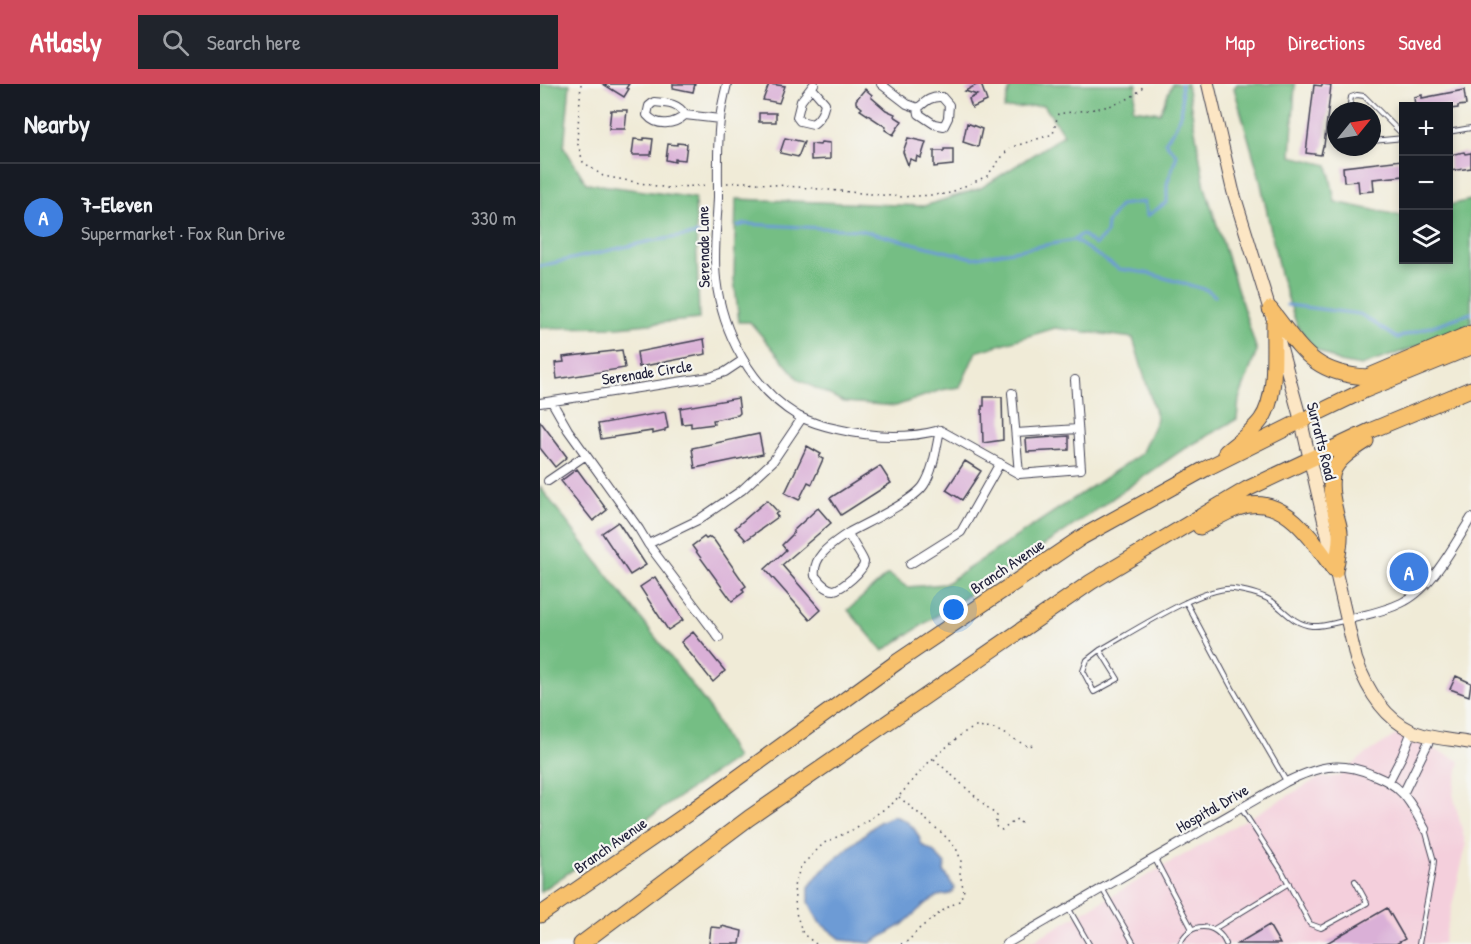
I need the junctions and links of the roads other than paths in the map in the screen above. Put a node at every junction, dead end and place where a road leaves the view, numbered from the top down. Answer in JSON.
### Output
{"nodes":[{"id":1,"x":727,"y":84,"type":"edge"},
{"id":2,"x":881,"y":84,"type":"edge"},
{"id":3,"x":1208,"y":84,"type":"edge"},
{"id":4,"x":1351,"y":102,"type":"edge"},
{"id":5,"x":1370,"y":102,"type":"edge"},
{"id":6,"x":918,"y":108,"type":"dead end"},
{"id":7,"x":1381,"y":113,"type":"edge"},
{"id":8,"x":685,"y":115,"type":"dead end"},
{"id":9,"x":720,"y":119,"type":"junction"},
{"id":10,"x":1471,"y":128,"type":"edge"},
{"id":11,"x":1453,"y":131,"type":"edge"},
{"id":12,"x":1399,"y":132,"type":"edge"},
{"id":13,"x":1399,"y":138,"type":"edge"},
{"id":14,"x":1381,"y":140,"type":"edge"},
{"id":15,"x":1272,"y":316,"type":"junction"},
{"id":16,"x":1471,"y":333,"type":"edge"},
{"id":17,"x":1471,"y":347,"type":"edge"},
{"id":18,"x":743,"y":360,"type":"junction"},
{"id":19,"x":1075,"y":380,"type":"dead end"},
{"id":20,"x":1471,"y":389,"type":"edge"},
{"id":21,"x":1012,"y":393,"type":"dead end"},
{"id":22,"x":552,"y":402,"type":"junction"},
{"id":23,"x":540,"y":403,"type":"edge"},
{"id":24,"x":1410,"y":413,"type":"junction"},
{"id":25,"x":802,"y":418,"type":"junction"},
{"id":26,"x":1301,"y":421,"type":"junction"},
{"id":27,"x":1078,"y":429,"type":"junction"},
{"id":28,"x":940,"y":430,"type":"junction"},
{"id":29,"x":1016,"y":434,"type":"junction"},
{"id":30,"x":586,"y":454,"type":"junction"},
{"id":31,"x":1310,"y":459,"type":"junction"},
{"id":32,"x":1000,"y":463,"type":"junction"},
{"id":33,"x":1205,"y":469,"type":"junction"},
{"id":34,"x":1019,"y":474,"type":"junction"},
{"id":35,"x":548,"y":481,"type":"dead end"},
{"id":36,"x":1471,"y":518,"type":"edge"},
{"id":37,"x":848,"y":533,"type":"junction"},
{"id":38,"x":1163,"y":537,"type":"junction"},
{"id":39,"x":648,"y":544,"type":"junction"},
{"id":40,"x":910,"y":564,"type":"dead end"},
{"id":41,"x":1335,"y":571,"type":"junction"},
{"id":42,"x":1186,"y":602,"type":"junction"},
{"id":43,"x":1347,"y":620,"type":"junction"},
{"id":44,"x":719,"y":638,"type":"dead end"},
{"id":45,"x":1100,"y":650,"type":"junction"},
{"id":46,"x":1412,"y":731,"type":"junction"},
{"id":47,"x":1431,"y":736,"type":"junction"},
{"id":48,"x":1471,"y":743,"type":"edge"},
{"id":49,"x":1389,"y":781,"type":"junction"},
{"id":50,"x":1286,"y":782,"type":"junction"},
{"id":51,"x":1403,"y":794,"type":"junction"},
{"id":52,"x":1241,"y":807,"type":"junction"},
{"id":53,"x":1425,"y":829,"type":"joint"},
{"id":54,"x":1154,"y":859,"type":"junction"},
{"id":55,"x":1355,"y":882,"type":"dead end"},
{"id":56,"x":1289,"y":883,"type":"junction"},
{"id":57,"x":1102,"y":889,"type":"junction"},
{"id":58,"x":1069,"y":909,"type":"junction"},
{"id":59,"x":540,"y":915,"type":"edge"},
{"id":60,"x":1192,"y":929,"type":"junction"},
{"id":61,"x":1214,"y":929,"type":"junction"},
{"id":62,"x":581,"y":944,"type":"edge"},
{"id":63,"x":1006,"y":944,"type":"edge"},
{"id":64,"x":1089,"y":944,"type":"edge"},
{"id":65,"x":1134,"y":944,"type":"edge"},
{"id":66,"x":1180,"y":944,"type":"edge"},
{"id":67,"x":1226,"y":944,"type":"edge"},
{"id":68,"x":1419,"y":944,"type":"edge"}],
"edges":[{"from":1,"to":9,"type":"street","name":"Serenade Lane"},
{"from":2,"to":6,"type":"street"},
{"from":3,"to":15,"type":"main road","name":"Surratts Road"},
{"from":4,"to":5,"type":"lane"},
{"from":7,"to":12,"type":"lane"},
{"from":8,"to":9,"type":"street"},
{"from":9,"to":18,"type":"street","name":"Serenade Lane"},
{"from":10,"to":11,"type":"lane"},
{"from":13,"to":14,"type":"lane"},
{"from":15,"to":16,"type":"highway"},
{"from":15,"to":26,"type":"main road","name":"Surratts Road"},
{"from":15,"to":33,"type":"highway"},
{"from":17,"to":26,"type":"highway","name":"Branch Avenue"},
{"from":18,"to":22,"type":"street","name":"Serenade Circle"},
{"from":18,"to":25,"type":"street","name":"Serenade Lane"},
{"from":19,"to":27,"type":"street"},
{"from":20,"to":24,"type":"highway"},
{"from":21,"to":29,"type":"street"},
{"from":22,"to":23,"type":"street","name":"Serenade Circle"},
{"from":22,"to":30,"type":"street"},
{"from":24,"to":31,"type":"highway"},
{"from":24,"to":41,"type":"highway"},
{"from":25,"to":28,"type":"street","name":"Serenade Lane"},
{"from":25,"to":39,"type":"street"},
{"from":26,"to":31,"type":"main road","name":"Surratts Road"},
{"from":26,"to":33,"type":"highway","name":"Branch Avenue"},
{"from":27,"to":29,"type":"street"},
{"from":27,"to":34,"type":"street"},
{"from":28,"to":32,"type":"street"},
{"from":28,"to":37,"type":"street"},
{"from":29,"to":34,"type":"street"},
{"from":30,"to":35,"type":"street"},
{"from":30,"to":39,"type":"street"},
{"from":31,"to":38,"type":"highway"},
{"from":31,"to":41,"type":"main road","name":"Surratts Road"},
{"from":32,"to":34,"type":"street"},
{"from":32,"to":40,"type":"street"},
{"from":33,"to":59,"type":"highway","name":"Branch Avenue"},
{"from":36,"to":43,"type":"street"},
{"from":37,"to":37,"type":"street"},
{"from":38,"to":41,"type":"highway"},
{"from":38,"to":62,"type":"highway"},
{"from":39,"to":44,"type":"street"},
{"from":41,"to":43,"type":"main road","name":"Surratts Road"},
{"from":42,"to":43,"type":"lane"},
{"from":42,"to":45,"type":"lane"},
{"from":42,"to":50,"type":"lane"},
{"from":43,"to":46,"type":"main road","name":"Surratts Road"},
{"from":45,"to":45,"type":"lane"},
{"from":46,"to":47,"type":"main road","name":"Surratts Road"},
{"from":46,"to":49,"type":"street"},
{"from":47,"to":48,"type":"main road","name":"Surratts Road"},
{"from":47,"to":51,"type":"street"},
{"from":49,"to":50,"type":"street","name":"Hospital Drive"},
{"from":49,"to":51,"type":"street","name":"Hospital Drive"},
{"from":50,"to":52,"type":"street","name":"Hospital Drive"},
{"from":51,"to":53,"type":"street","name":"Hospital Drive"},
{"from":52,"to":54,"type":"street","name":"Hospital Drive"},
{"from":52,"to":56,"type":"lane"},
{"from":53,"to":68,"type":"lane"},
{"from":54,"to":57,"type":"street","name":"Hospital Drive"},
{"from":54,"to":60,"type":"lane"},
{"from":55,"to":56,"type":"lane"},
{"from":56,"to":61,"type":"lane"},
{"from":57,"to":58,"type":"street","name":"Hospital Drive"},
{"from":57,"to":65,"type":"lane"},
{"from":58,"to":63,"type":"street","name":"Hospital Drive"},
{"from":58,"to":64,"type":"lane"},
{"from":60,"to":61,"type":"lane"},
{"from":60,"to":66,"type":"lane"},
{"from":61,"to":67,"type":"lane"}]}
